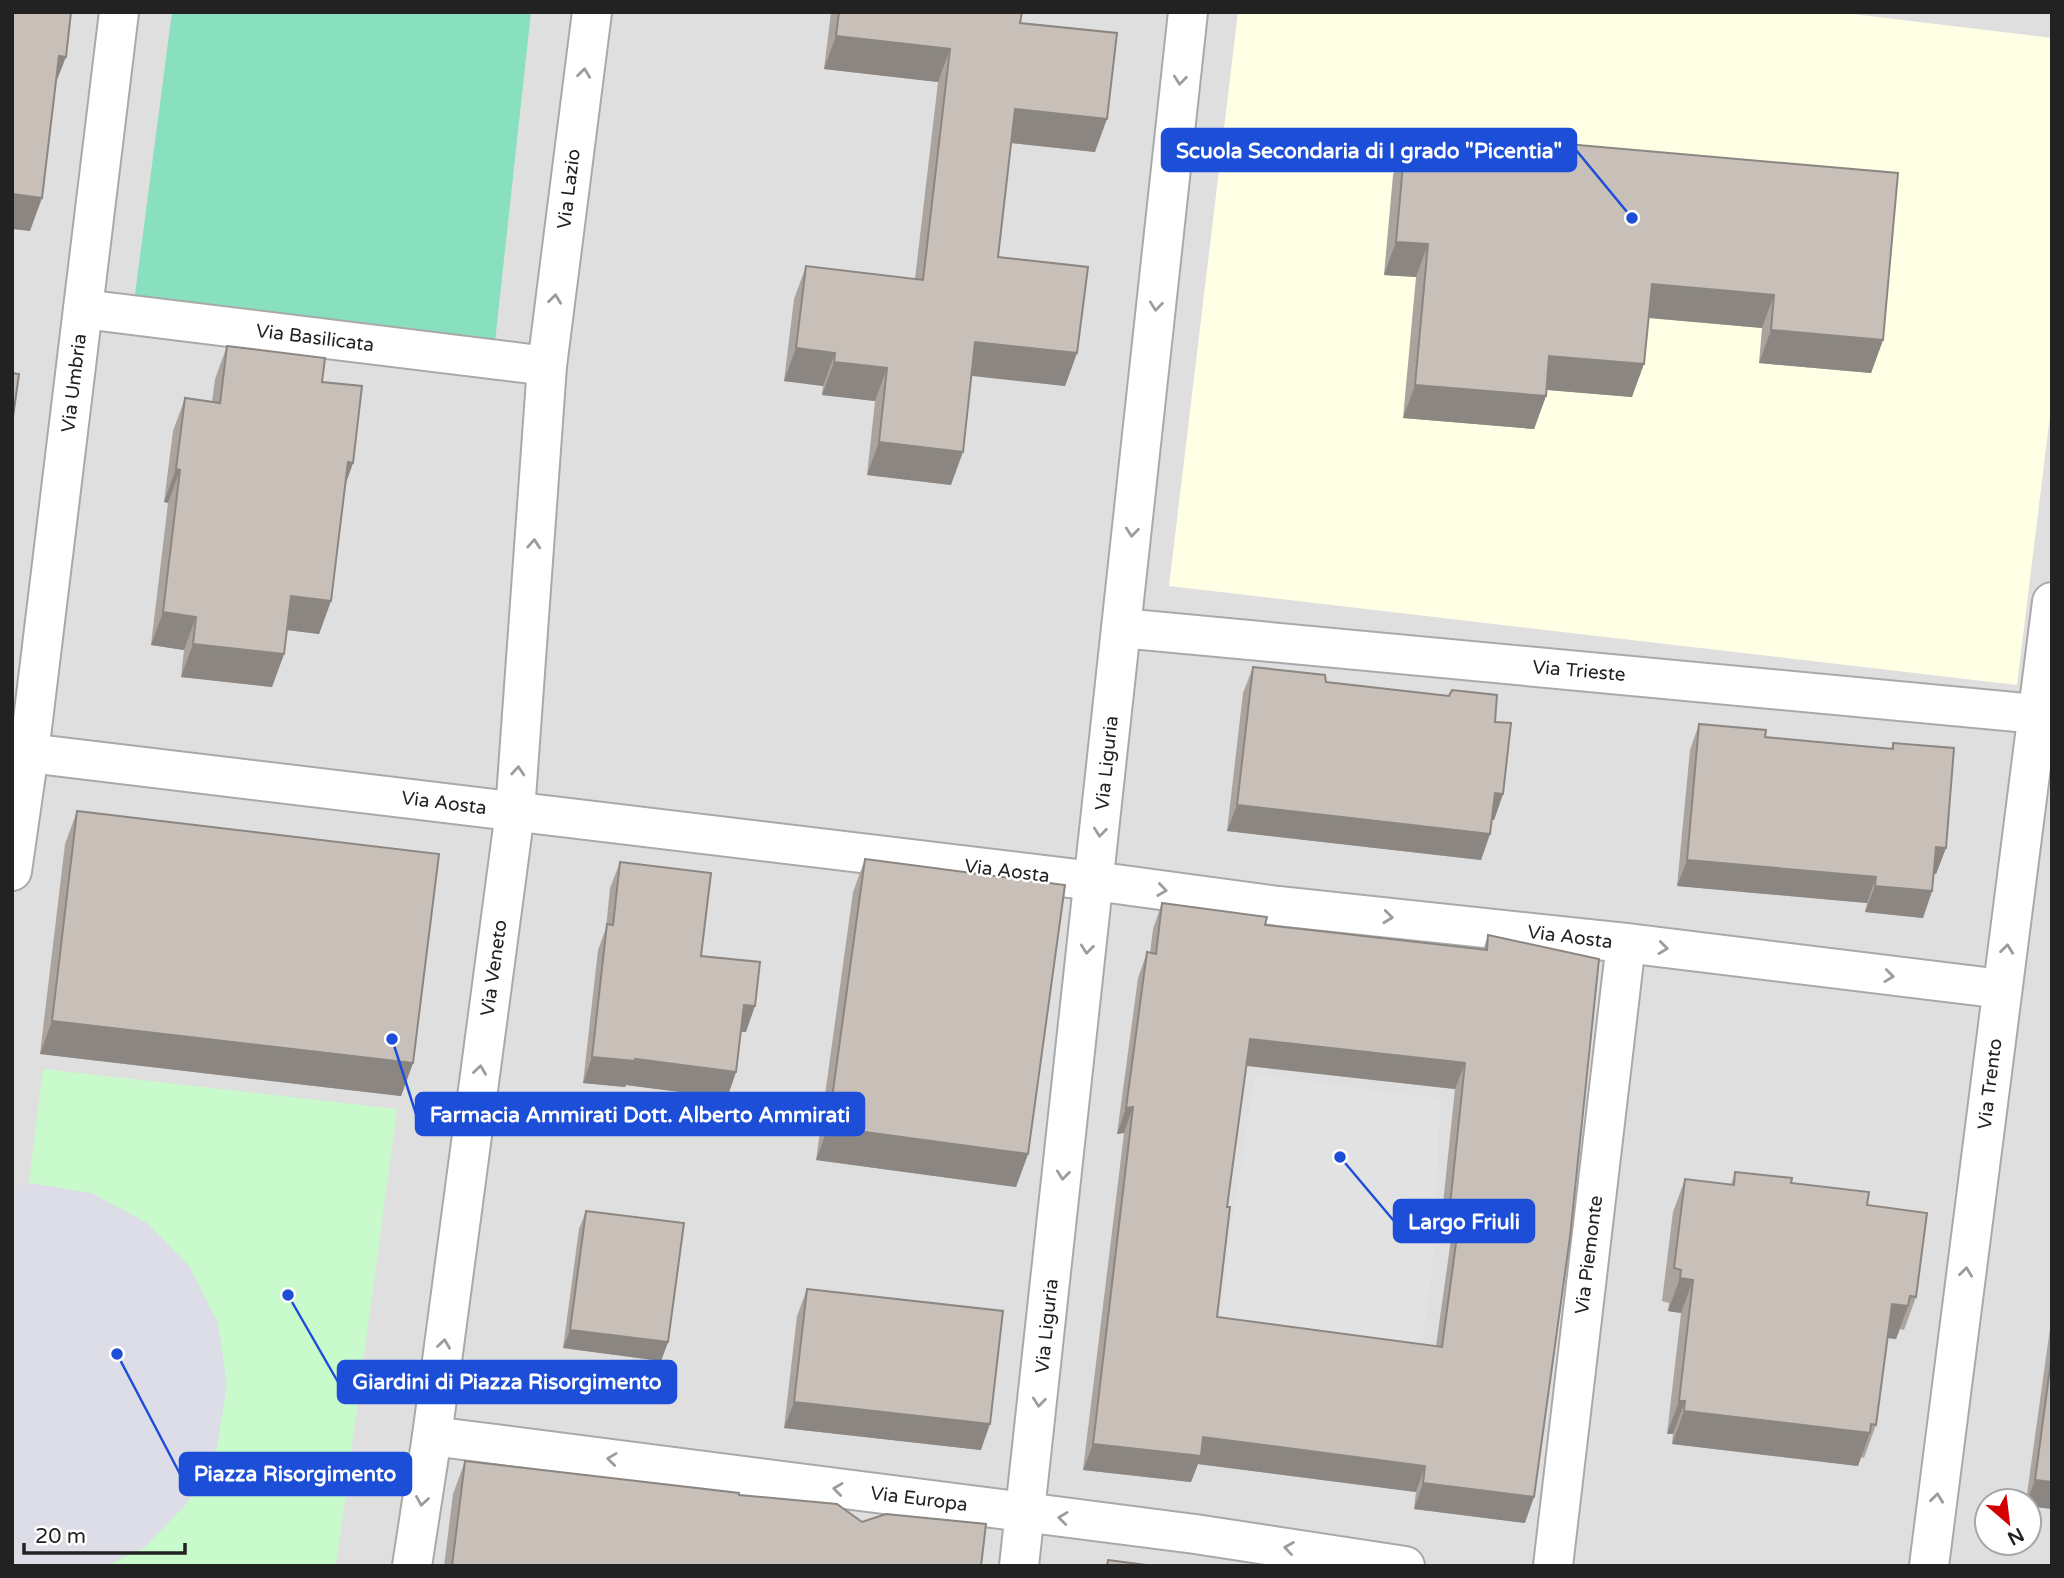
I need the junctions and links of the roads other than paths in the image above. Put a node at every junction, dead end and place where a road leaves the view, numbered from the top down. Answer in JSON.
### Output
{"nodes":[{"id":1,"x":119,"y":12,"type":"edge"},
{"id":2,"x":592,"y":12,"type":"edge"},
{"id":3,"x":1188,"y":12,"type":"edge"},
{"id":4,"x":83,"y":309,"type":"junction"},
{"id":5,"x":547,"y":366,"type":"junction"},
{"id":6,"x":2052,"y":602,"type":"edge"},
{"id":7,"x":1121,"y":628,"type":"junction"},
{"id":8,"x":2037,"y":714,"type":"junction"},
{"id":9,"x":21,"y":752,"type":"edge"},
{"id":10,"x":515,"y":812,"type":"junction"},
{"id":11,"x":12,"y":872,"type":"edge"},
{"id":12,"x":1094,"y":881,"type":"junction"},
{"id":13,"x":1626,"y":943,"type":"junction"},
{"id":14,"x":2002,"y":989,"type":"junction"},
{"id":15,"x":432,"y":1436,"type":"junction"},
{"id":16,"x":1027,"y":1513,"type":"junction"},
{"id":17,"x":412,"y":1566,"type":"edge"},
{"id":18,"x":1019,"y":1566,"type":"edge"},
{"id":19,"x":1405,"y":1566,"type":"edge"},
{"id":20,"x":1553,"y":1566,"type":"edge"},
{"id":21,"x":1929,"y":1566,"type":"edge"}],
"edges":[{"from":1,"to":4,"type":"street","name":"Via Umbria"},
{"from":5,"to":2,"type":"street","name":"Via Lazio","one_way":true},
{"from":3,"to":7,"type":"street","name":"Via Liguria","one_way":true},
{"from":4,"to":5,"type":"street","name":"Via Basilicata"},
{"from":4,"to":9,"type":"street","name":"Via Umbria"},
{"from":10,"to":5,"type":"street","name":"Via Veneto","one_way":true},
{"from":6,"to":8,"type":"street","name":"Via Trento"},
{"from":7,"to":8,"type":"street","name":"Via Trieste"},
{"from":7,"to":12,"type":"street","name":"Via Liguria","one_way":true},
{"from":14,"to":8,"type":"street","name":"Via Trento","one_way":true},
{"from":9,"to":10,"type":"street","name":"Via Aosta"},
{"from":9,"to":11,"type":"street","name":"Via Umbria"},
{"from":10,"to":12,"type":"street","name":"Via Aosta"},
{"from":15,"to":10,"type":"street","name":"Via Veneto","one_way":true},
{"from":12,"to":13,"type":"street","name":"Via Aosta","one_way":true},
{"from":12,"to":16,"type":"street","name":"Via Liguria","one_way":true},
{"from":13,"to":14,"type":"street","name":"Via Aosta","one_way":true},
{"from":13,"to":20,"type":"street","name":"Via Piemonte"},
{"from":21,"to":14,"type":"street","name":"Via Trento","one_way":true},
{"from":16,"to":15,"type":"street","name":"Via Europa","one_way":true},
{"from":15,"to":17,"type":"street","name":"Via Veneto","one_way":true},
{"from":16,"to":18,"type":"street","name":"Via Liguria"},
{"from":19,"to":16,"type":"street","name":"Via Europa","one_way":true}]}
